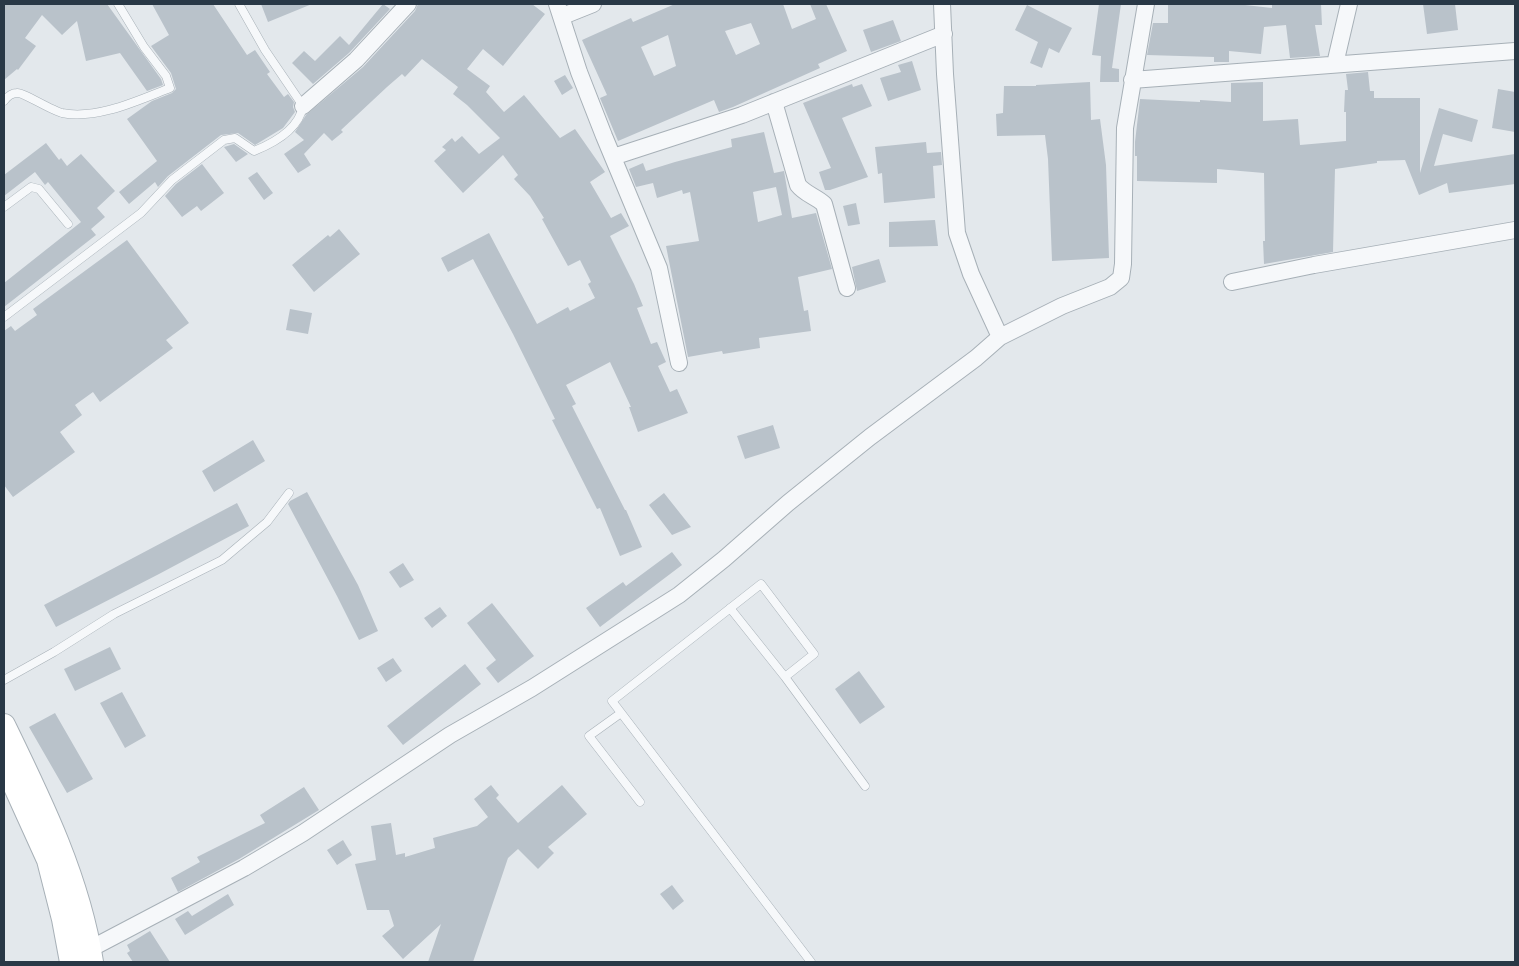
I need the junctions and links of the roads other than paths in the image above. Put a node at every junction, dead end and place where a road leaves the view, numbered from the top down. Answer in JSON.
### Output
{"nodes":[{"id":1,"x":118,"y":4,"type":"edge"},
{"id":2,"x":239,"y":4,"type":"edge"},
{"id":3,"x":408,"y":4,"type":"edge"},
{"id":4,"x":593,"y":4,"type":"edge"},
{"id":5,"x":942,"y":4,"type":"edge"},
{"id":6,"x":1146,"y":4,"type":"edge"},
{"id":7,"x":1349,"y":4,"type":"edge"},
{"id":8,"x":560,"y":10,"type":"edge"},
{"id":9,"x":944,"y":34,"type":"junction"},
{"id":10,"x":1515,"y":51,"type":"edge"},
{"id":11,"x":1335,"y":64,"type":"junction"},
{"id":12,"x":1132,"y":80,"type":"junction"},
{"id":13,"x":4,"y":101,"type":"edge"},
{"id":14,"x":774,"y":102,"type":"junction"},
{"id":15,"x":303,"y":106,"type":"junction"},
{"id":16,"x":613,"y":157,"type":"junction"},
{"id":17,"x":4,"y":207,"type":"edge"},
{"id":18,"x":68,"y":224,"type":"dead end"},
{"id":19,"x":1515,"y":230,"type":"edge"},
{"id":20,"x":1232,"y":282,"type":"dead end"},
{"id":21,"x":847,"y":288,"type":"dead end"},
{"id":22,"x":4,"y":317,"type":"edge"},
{"id":23,"x":1000,"y":337,"type":"junction"},
{"id":24,"x":678,"y":363,"type":"dead end"},
{"id":25,"x":289,"y":493,"type":"dead end"},
{"id":26,"x":730,"y":608,"type":"junction"},
{"id":27,"x":784,"y":677,"type":"junction"},
{"id":28,"x":4,"y":680,"type":"edge"},
{"id":29,"x":621,"y":713,"type":"junction"},
{"id":30,"x":4,"y":725,"type":"edge"},
{"id":31,"x":4,"y":763,"type":"edge"},
{"id":32,"x":865,"y":786,"type":"dead end"},
{"id":33,"x":640,"y":802,"type":"dead end"},
{"id":34,"x":91,"y":956,"type":"edge"},
{"id":35,"x":71,"y":962,"type":"edge"},
{"id":36,"x":811,"y":962,"type":"edge"}],
"edges":[{"from":1,"to":13,"type":"lane"},
{"from":2,"to":15,"type":"lane"},
{"from":3,"to":15,"type":"street"},
{"from":4,"to":8,"type":"street"},
{"from":5,"to":9,"type":"street"},
{"from":6,"to":12,"type":"street"},
{"from":7,"to":11,"type":"street"},
{"from":8,"to":16,"type":"street"},
{"from":9,"to":14,"type":"street"},
{"from":9,"to":23,"type":"street"},
{"from":10,"to":11,"type":"street"},
{"from":11,"to":12,"type":"street"},
{"from":12,"to":23,"type":"street"},
{"from":14,"to":16,"type":"street"},
{"from":14,"to":21,"type":"street"},
{"from":15,"to":22,"type":"lane"},
{"from":16,"to":24,"type":"street"},
{"from":17,"to":18,"type":"lane"},
{"from":19,"to":20,"type":"street"},
{"from":23,"to":34,"type":"street"},
{"from":25,"to":28,"type":"lane"},
{"from":26,"to":27,"type":"lane"},
{"from":26,"to":27,"type":"lane"},
{"from":26,"to":29,"type":"lane"},
{"from":27,"to":32,"type":"lane"},
{"from":29,"to":33,"type":"lane"},
{"from":29,"to":36,"type":"lane"},
{"from":30,"to":34,"type":"main road"},
{"from":31,"to":35,"type":"main road"}]}
